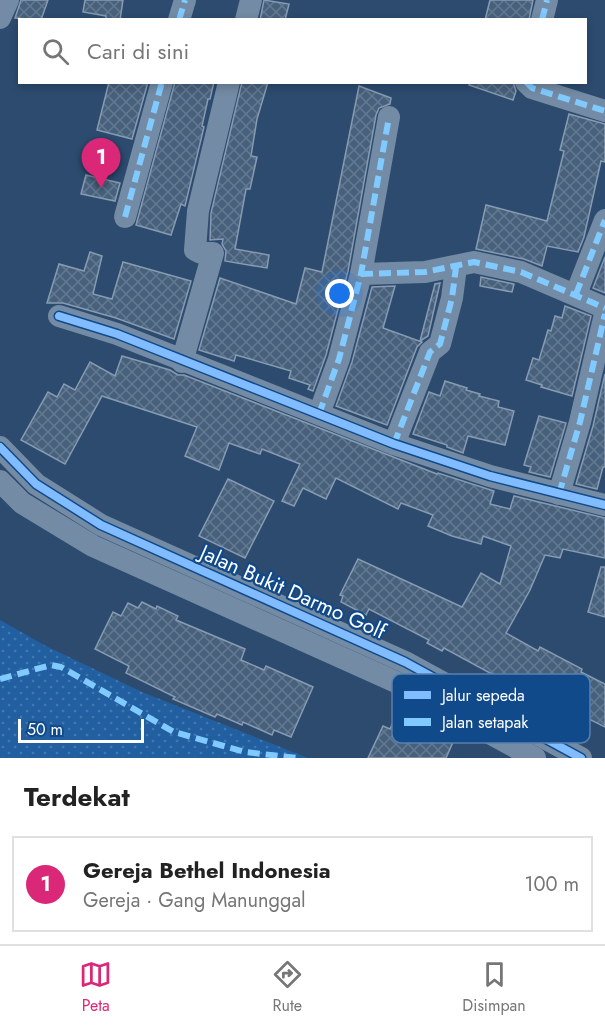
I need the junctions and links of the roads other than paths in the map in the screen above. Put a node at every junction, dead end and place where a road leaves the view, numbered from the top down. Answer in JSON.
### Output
{"nodes":[{"id":1,"x":8,"y":0,"type":"edge"},
{"id":2,"x":185,"y":0,"type":"edge"},
{"id":3,"x":251,"y":0,"type":"edge"},
{"id":4,"x":547,"y":0,"type":"edge"},
{"id":5,"x":0,"y":18,"type":"edge"},
{"id":6,"x":180,"y":18,"type":"edge"},
{"id":7,"x":246,"y":18,"type":"edge"},
{"id":8,"x":542,"y":18,"type":"edge"},
{"id":9,"x":161,"y":84,"type":"edge"},
{"id":10,"x":229,"y":84,"type":"edge"},
{"id":11,"x":528,"y":84,"type":"edge"},
{"id":12,"x":605,"y":111,"type":"edge"},
{"id":13,"x":389,"y":117,"type":"dead end"},
{"id":14,"x":124,"y":217,"type":"dead end"},
{"id":15,"x":605,"y":220,"type":"edge"},
{"id":16,"x":456,"y":267,"type":"junction"},
{"id":17,"x":361,"y":274,"type":"junction"},
{"id":18,"x":576,"y":294,"type":"junction"},
{"id":19,"x":605,"y":308,"type":"edge"},
{"id":20,"x":605,"y":314,"type":"edge"},
{"id":21,"x":59,"y":316,"type":"dead end"},
{"id":22,"x":182,"y":362,"type":"junction"},
{"id":23,"x":320,"y":414,"type":"junction"},
{"id":24,"x":394,"y":444,"type":"junction"},
{"id":25,"x":0,"y":447,"type":"edge"},
{"id":26,"x":0,"y":481,"type":"edge"},
{"id":27,"x":559,"y":494,"type":"junction"},
{"id":28,"x":605,"y":505,"type":"edge"},
{"id":29,"x":427,"y":674,"type":"edge"},
{"id":30,"x":392,"y":680,"type":"edge"},
{"id":31,"x":508,"y":743,"type":"edge"},
{"id":32,"x":553,"y":743,"type":"edge"},
{"id":33,"x":535,"y":758,"type":"edge"},
{"id":34,"x":580,"y":758,"type":"edge"}],
"edges":[{"from":1,"to":5,"type":"street"},
{"from":2,"to":6,"type":"street"},
{"from":3,"to":7,"type":"street"},
{"from":4,"to":8,"type":"street"},
{"from":9,"to":14,"type":"street"},
{"from":10,"to":22,"type":"street"},
{"from":11,"to":12,"type":"street"},
{"from":13,"to":17,"type":"street"},
{"from":15,"to":18,"type":"street"},
{"from":16,"to":17,"type":"street"},
{"from":16,"to":18,"type":"street"},
{"from":16,"to":24,"type":"street"},
{"from":17,"to":23,"type":"street"},
{"from":18,"to":19,"type":"street"},
{"from":20,"to":27,"type":"street"},
{"from":21,"to":22,"type":"street"},
{"from":22,"to":23,"type":"street"},
{"from":23,"to":24,"type":"street"},
{"from":24,"to":27,"type":"street"},
{"from":25,"to":29,"type":"street","name":"Jalan Bukit Darmo Golf"},
{"from":26,"to":30,"type":"street","name":"Jalan Bukit Darmo Golf"},
{"from":27,"to":28,"type":"street"},
{"from":31,"to":33,"type":"street","name":"Jalan Bukit Darmo Golf"},
{"from":32,"to":34,"type":"street","name":"Jalan Bukit Darmo Golf"}]}
